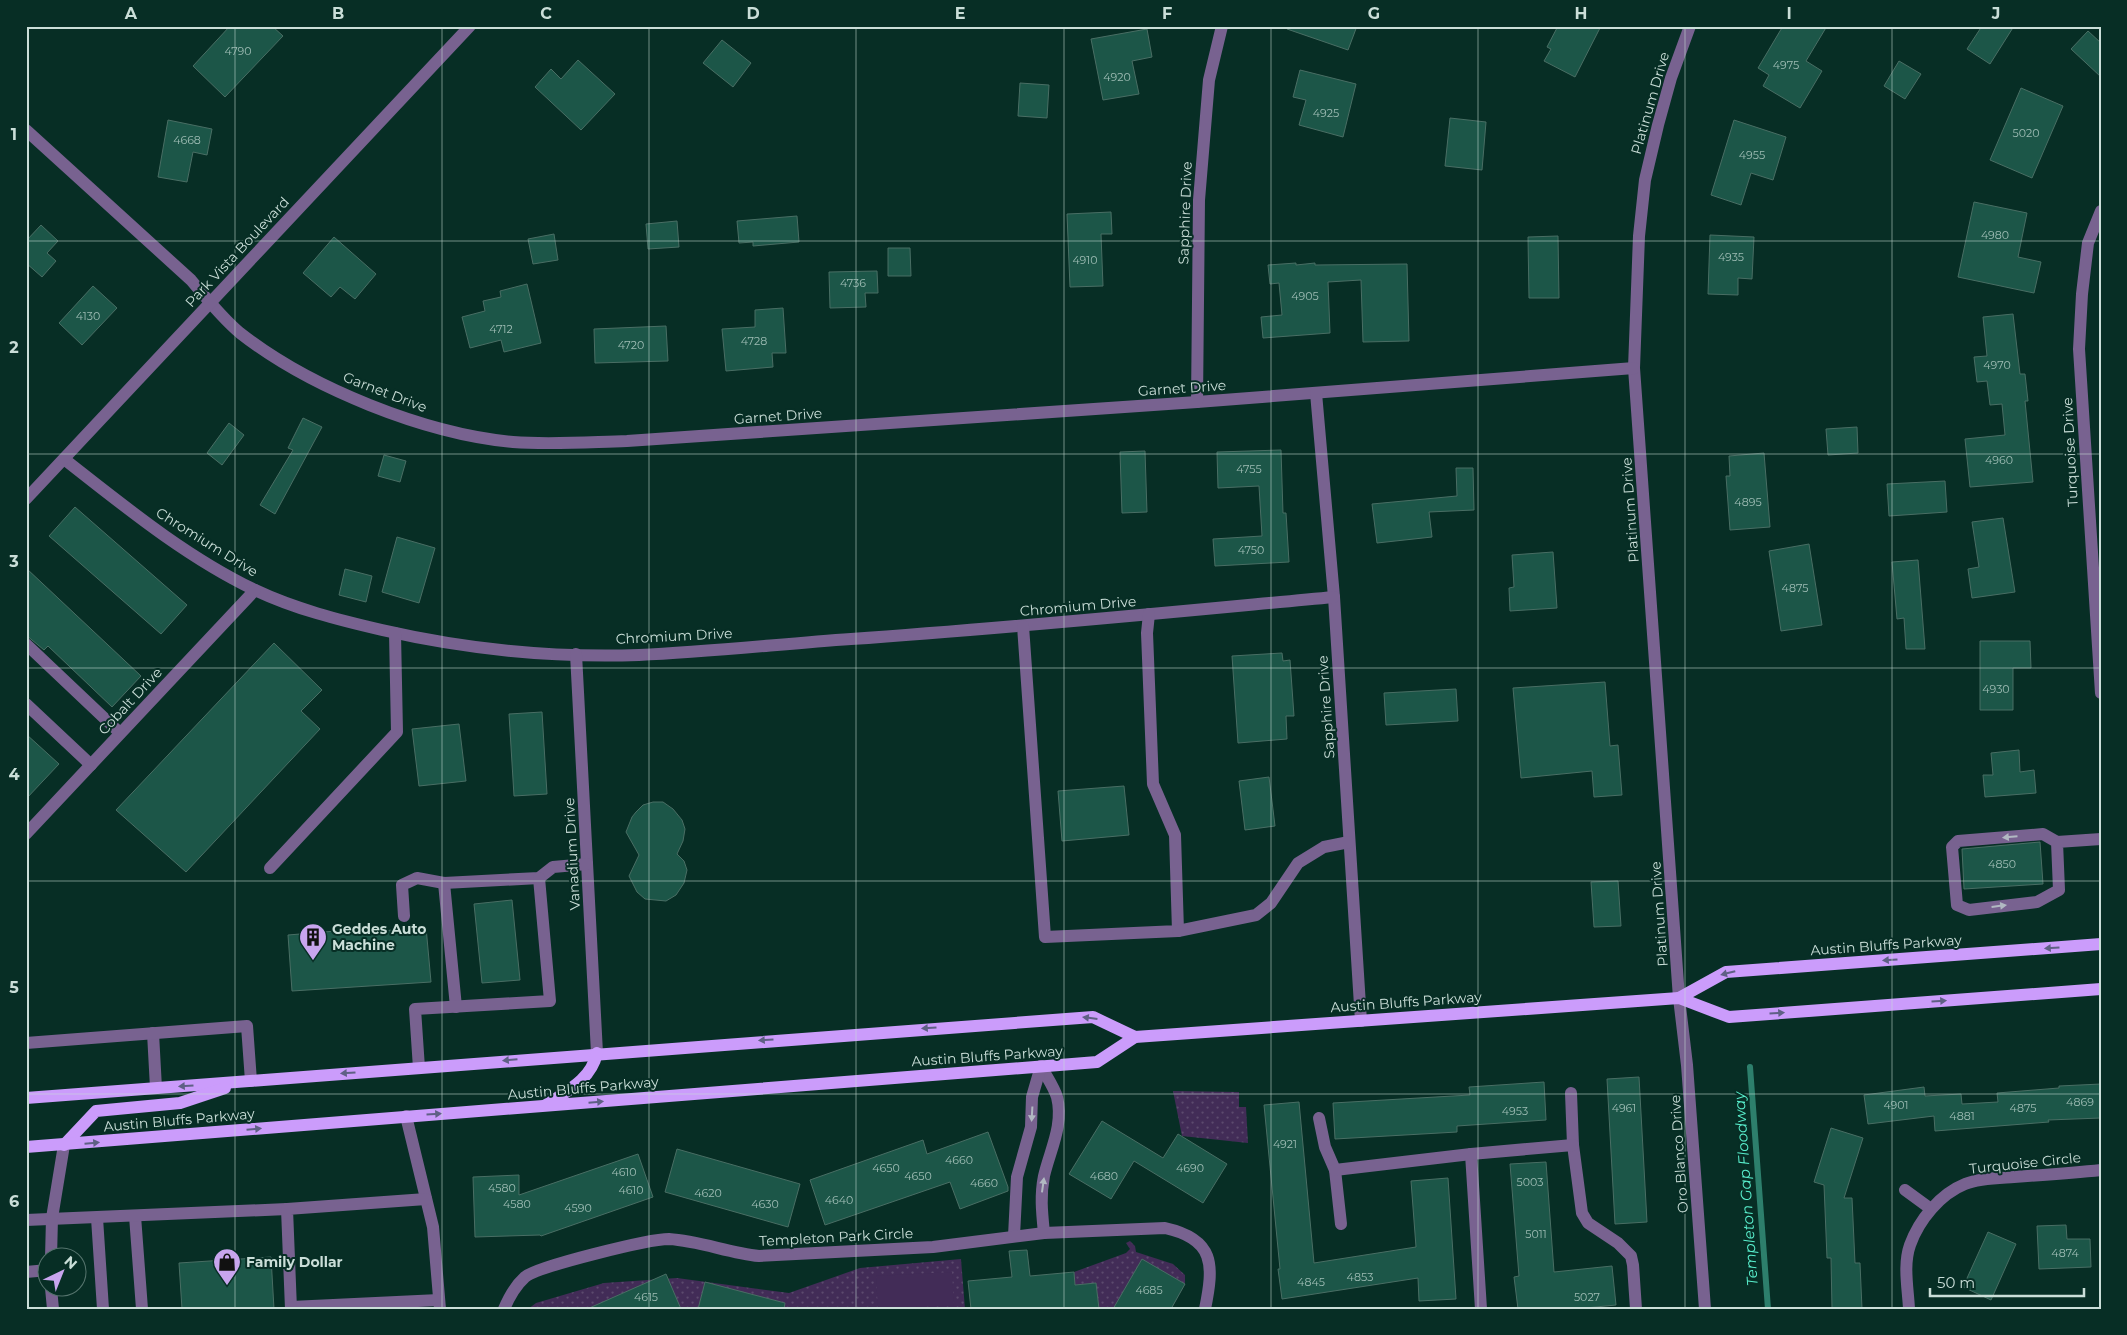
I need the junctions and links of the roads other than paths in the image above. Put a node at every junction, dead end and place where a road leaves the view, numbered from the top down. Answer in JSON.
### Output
{"nodes":[{"id":1,"x":470,"y":26,"type":"edge"},
{"id":2,"x":1222,"y":26,"type":"edge"},
{"id":3,"x":1690,"y":26,"type":"edge"},
{"id":4,"x":26,"y":130,"type":"edge"},
{"id":5,"x":2101,"y":211,"type":"edge"},
{"id":6,"x":210,"y":303,"type":"junction"},
{"id":7,"x":1634,"y":368,"type":"junction"},
{"id":8,"x":1316,"y":393,"type":"junction"},
{"id":9,"x":1197,"y":402,"type":"junction"},
{"id":10,"x":64,"y":459,"type":"junction"},
{"id":11,"x":26,"y":499,"type":"edge"},
{"id":12,"x":255,"y":590,"type":"junction"},
{"id":13,"x":1334,"y":597,"type":"junction"},
{"id":14,"x":1148,"y":614,"type":"junction"},
{"id":15,"x":1023,"y":626,"type":"junction"},
{"id":16,"x":395,"y":633,"type":"junction"},
{"id":17,"x":26,"y":644,"type":"edge"},
{"id":18,"x":576,"y":654,"type":"junction"},
{"id":19,"x":2101,"y":694,"type":"edge"},
{"id":20,"x":26,"y":704,"type":"edge"},
{"id":21,"x":120,"y":733,"type":"junction"},
{"id":22,"x":91,"y":765,"type":"junction"},
{"id":23,"x":26,"y":834,"type":"edge"},
{"id":24,"x":2101,"y":839,"type":"edge"},
{"id":25,"x":1349,"y":842,"type":"junction"},
{"id":26,"x":2057,"y":842,"type":"junction"},
{"id":27,"x":587,"y":864,"type":"junction"},
{"id":28,"x":270,"y":868,"type":"dead end"},
{"id":29,"x":538,"y":878,"type":"junction"},
{"id":30,"x":444,"y":883,"type":"junction"},
{"id":31,"x":404,"y":916,"type":"dead end"},
{"id":32,"x":1178,"y":930,"type":"junction"},
{"id":33,"x":2101,"y":944,"type":"edge"},
{"id":34,"x":2101,"y":989,"type":"edge"},
{"id":35,"x":1679,"y":998,"type":"junction"},
{"id":36,"x":456,"y":1007,"type":"junction"},
{"id":37,"x":1360,"y":1021,"type":"junction"},
{"id":38,"x":152,"y":1033,"type":"junction"},
{"id":39,"x":1135,"y":1037,"type":"junction"},
{"id":40,"x":26,"y":1043,"type":"edge"},
{"id":41,"x":597,"y":1053,"type":"junction"},
{"id":42,"x":1041,"y":1066,"type":"junction"},
{"id":43,"x":419,"y":1068,"type":"junction"},
{"id":44,"x":247,"y":1081,"type":"junction"},
{"id":45,"x":156,"y":1088,"type":"junction"},
{"id":46,"x":1571,"y":1093,"type":"dead end"},
{"id":47,"x":26,"y":1098,"type":"edge"},
{"id":48,"x":544,"y":1106,"type":"junction"},
{"id":49,"x":406,"y":1116,"type":"junction"},
{"id":50,"x":1319,"y":1118,"type":"dead end"},
{"id":51,"x":1573,"y":1144,"type":"junction"},
{"id":52,"x":64,"y":1145,"type":"junction"},
{"id":53,"x":26,"y":1148,"type":"edge"},
{"id":54,"x":1471,"y":1154,"type":"junction"},
{"id":55,"x":1335,"y":1170,"type":"junction"},
{"id":56,"x":2101,"y":1170,"type":"edge"},
{"id":57,"x":1905,"y":1190,"type":"dead end"},
{"id":58,"x":426,"y":1199,"type":"junction"},
{"id":59,"x":286,"y":1209,"type":"junction"},
{"id":60,"x":1931,"y":1209,"type":"junction"},
{"id":61,"x":135,"y":1216,"type":"junction"},
{"id":62,"x":52,"y":1218,"type":"junction"},
{"id":63,"x":97,"y":1218,"type":"junction"},
{"id":64,"x":26,"y":1220,"type":"edge"},
{"id":65,"x":1341,"y":1224,"type":"dead end"},
{"id":66,"x":1044,"y":1233,"type":"junction"},
{"id":67,"x":1014,"y":1236,"type":"junction"},
{"id":68,"x":50,"y":1248,"type":"edge"},
{"id":69,"x":440,"y":1304,"type":"edge"},
{"id":70,"x":291,"y":1308,"type":"edge"},
{"id":71,"x":103,"y":1309,"type":"edge"},
{"id":72,"x":142,"y":1309,"type":"edge"},
{"id":73,"x":504,"y":1309,"type":"edge"},
{"id":74,"x":1205,"y":1309,"type":"edge"},
{"id":75,"x":1481,"y":1309,"type":"edge"},
{"id":76,"x":1636,"y":1309,"type":"edge"},
{"id":77,"x":1705,"y":1309,"type":"edge"},
{"id":78,"x":1909,"y":1309,"type":"edge"}],
"edges":[{"from":1,"to":6,"type":"street","name":"Park Vista Boulevard"},
{"from":2,"to":9,"type":"street","name":"Sapphire Drive"},
{"from":3,"to":7,"type":"street","name":"Platinum Drive"},
{"from":4,"to":6,"type":"street","name":"Garnet Drive"},
{"from":5,"to":19,"type":"street","name":"Turquoise Drive"},
{"from":6,"to":9,"type":"street","name":"Garnet Drive"},
{"from":6,"to":10,"type":"street","name":"Park Vista Boulevard"},
{"from":7,"to":8,"type":"street","name":"Garnet Drive"},
{"from":7,"to":35,"type":"street","name":"Platinum Drive"},
{"from":8,"to":9,"type":"street","name":"Garnet Drive"},
{"from":8,"to":13,"type":"street","name":"Sapphire Drive"},
{"from":10,"to":11,"type":"street","name":"Park Vista Boulevard"},
{"from":10,"to":12,"type":"street","name":"Chromium Drive"},
{"from":12,"to":16,"type":"street","name":"Chromium Drive"},
{"from":12,"to":21,"type":"street","name":"Cobalt Drive"},
{"from":13,"to":14,"type":"street","name":"Chromium Drive"},
{"from":13,"to":25,"type":"street","name":"Sapphire Drive"},
{"from":14,"to":15,"type":"street","name":"Chromium Drive"},
{"from":14,"to":32,"type":"street"},
{"from":15,"to":18,"type":"street","name":"Chromium Drive"},
{"from":15,"to":32,"type":"street"},
{"from":16,"to":18,"type":"street","name":"Chromium Drive"},
{"from":16,"to":28,"type":"street"},
{"from":17,"to":21,"type":"street"},
{"from":18,"to":27,"type":"street","name":"Vanadium Drive"},
{"from":20,"to":22,"type":"street"},
{"from":21,"to":22,"type":"street","name":"Cobalt Drive"},
{"from":22,"to":23,"type":"street","name":"Cobalt Drive"},
{"from":24,"to":26,"type":"street"},
{"from":25,"to":32,"type":"street"},
{"from":25,"to":37,"type":"street","name":"Sapphire Drive"},
{"from":26,"to":26,"type":"street","one_way":true},
{"from":27,"to":29,"type":"street"},
{"from":27,"to":41,"type":"street","name":"Vanadium Drive"},
{"from":29,"to":30,"type":"street"},
{"from":29,"to":36,"type":"street"},
{"from":30,"to":31,"type":"street"},
{"from":30,"to":36,"type":"street"},
{"from":33,"to":35,"type":"main road","name":"Austin Bluffs Parkway","one_way":true},
{"from":35,"to":34,"type":"main road","name":"Austin Bluffs Parkway","one_way":true},
{"from":35,"to":37,"type":"main road","name":"Austin Bluffs Parkway"},
{"from":35,"to":77,"type":"street","name":"Oro Blanco Drive"},
{"from":36,"to":43,"type":"street"},
{"from":37,"to":39,"type":"main road","name":"Austin Bluffs Parkway"},
{"from":38,"to":40,"type":"street"},
{"from":38,"to":44,"type":"street"},
{"from":38,"to":45,"type":"street"},
{"from":39,"to":41,"type":"main road","one_way":true},
{"from":39,"to":42,"type":"main road","name":"Austin Bluffs Parkway"},
{"from":41,"to":43,"type":"main road","one_way":true},
{"from":41,"to":48,"type":"main road"},
{"from":48,"to":42,"type":"main road","name":"Austin Bluffs Parkway","one_way":true},
{"from":66,"to":42,"type":"street","one_way":true},
{"from":42,"to":67,"type":"street","one_way":true},
{"from":43,"to":44,"type":"main road","one_way":true},
{"from":44,"to":45,"type":"main road","one_way":true},
{"from":44,"to":52,"type":"main road"},
{"from":45,"to":47,"type":"main road"},
{"from":46,"to":51,"type":"street"},
{"from":49,"to":48,"type":"main road","name":"Austin Bluffs Parkway","one_way":true},
{"from":52,"to":49,"type":"main road","name":"Austin Bluffs Parkway","one_way":true},
{"from":49,"to":58,"type":"street"},
{"from":50,"to":55,"type":"street"},
{"from":51,"to":54,"type":"street"},
{"from":51,"to":76,"type":"street"},
{"from":52,"to":53,"type":"main road","name":"Austin Bluffs Parkway"},
{"from":52,"to":62,"type":"street"},
{"from":54,"to":55,"type":"street"},
{"from":54,"to":75,"type":"street"},
{"from":55,"to":65,"type":"street"},
{"from":56,"to":60,"type":"street","name":"Turquoise Circle"},
{"from":57,"to":60,"type":"street"},
{"from":58,"to":59,"type":"street"},
{"from":58,"to":69,"type":"street"},
{"from":59,"to":61,"type":"street"},
{"from":59,"to":70,"type":"street"},
{"from":60,"to":78,"type":"street","name":"Turquoise Circle"},
{"from":61,"to":63,"type":"street"},
{"from":61,"to":72,"type":"street"},
{"from":62,"to":63,"type":"street"},
{"from":62,"to":64,"type":"street"},
{"from":62,"to":68,"type":"street"},
{"from":63,"to":71,"type":"street"},
{"from":66,"to":67,"type":"street","name":"Templeton Park Circle"},
{"from":66,"to":74,"type":"street","name":"Templeton Park Circle"},
{"from":67,"to":73,"type":"street","name":"Templeton Park Circle"},
{"from":69,"to":70,"type":"street"}]}
